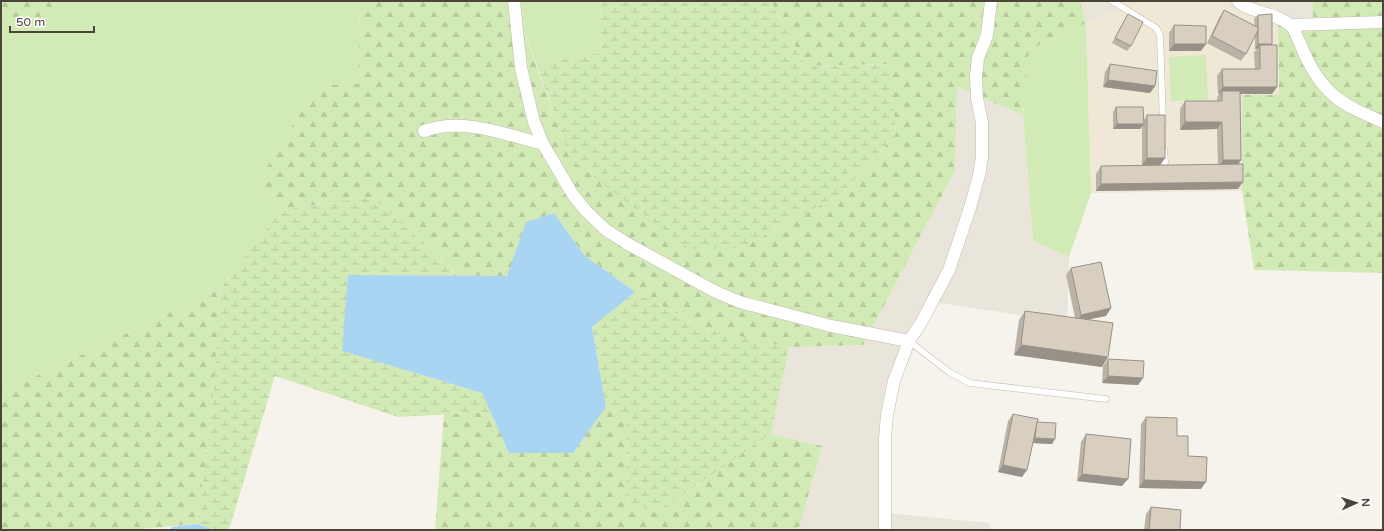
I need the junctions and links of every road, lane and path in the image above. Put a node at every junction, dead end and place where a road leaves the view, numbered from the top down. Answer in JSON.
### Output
{"nodes":[{"id":1,"x":514,"y":1,"type":"edge"},
{"id":2,"x":991,"y":1,"type":"edge"},
{"id":3,"x":1112,"y":1,"type":"edge"},
{"id":4,"x":1238,"y":1,"type":"edge"},
{"id":5,"x":1383,"y":22,"type":"edge"},
{"id":6,"x":1291,"y":25,"type":"junction"},
{"id":7,"x":1383,"y":122,"type":"edge"},
{"id":8,"x":1164,"y":130,"type":"edge"},
{"id":9,"x":424,"y":131,"type":"dead end"},
{"id":10,"x":543,"y":144,"type":"junction"},
{"id":11,"x":1164,"y":146,"type":"edge"},
{"id":12,"x":1165,"y":162,"type":"edge"},
{"id":13,"x":909,"y":340,"type":"junction"},
{"id":14,"x":1106,"y":399,"type":"dead end"},
{"id":15,"x":885,"y":530,"type":"edge"}],
"edges":[{"from":1,"to":10,"type":"street"},
{"from":2,"to":13,"type":"street"},
{"from":3,"to":8,"type":"lane"},
{"from":4,"to":6,"type":"street"},
{"from":5,"to":6,"type":"street"},
{"from":6,"to":7,"type":"street"},
{"from":9,"to":10,"type":"street"},
{"from":10,"to":13,"type":"street"},
{"from":11,"to":12,"type":"lane"},
{"from":13,"to":14,"type":"lane"},
{"from":13,"to":15,"type":"street"}]}
